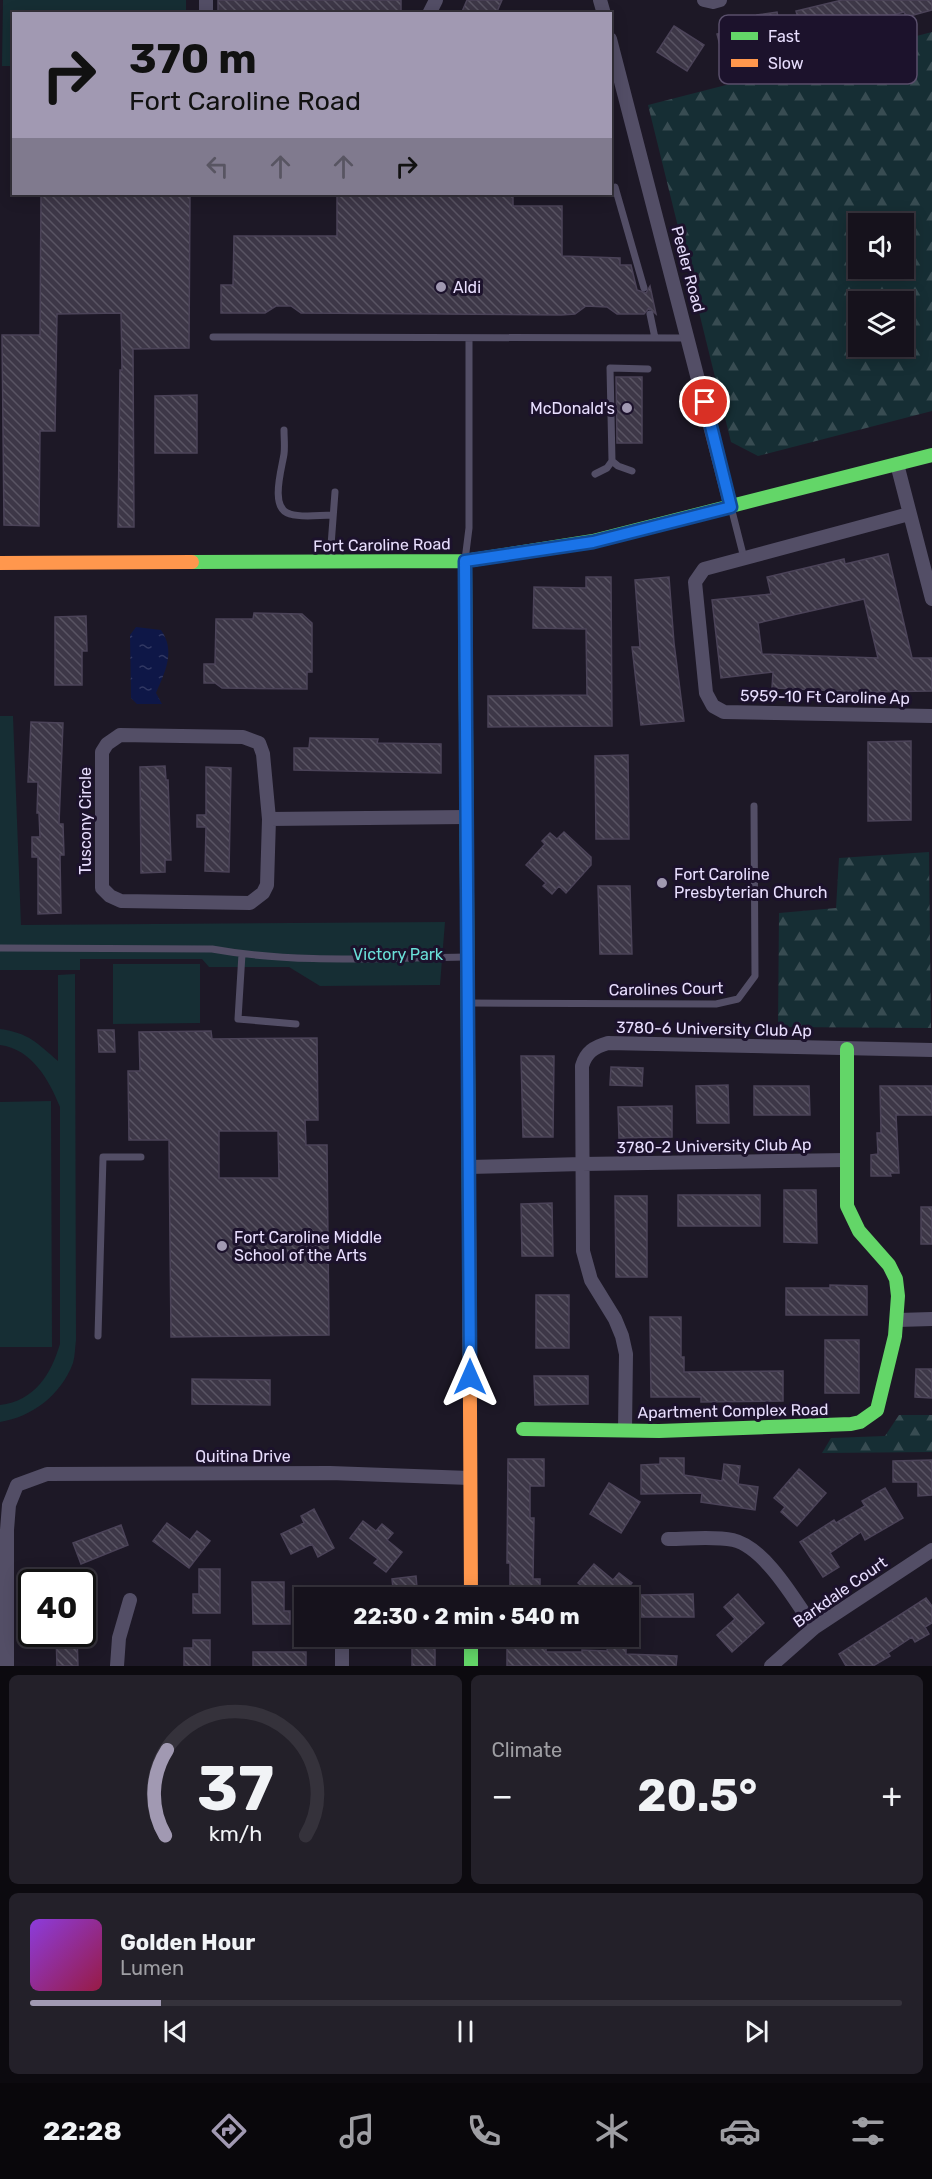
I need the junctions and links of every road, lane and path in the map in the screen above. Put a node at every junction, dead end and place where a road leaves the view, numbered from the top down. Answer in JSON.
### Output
{"nodes":[{"id":1,"x":704,"y":0,"type":"edge"},
{"id":2,"x":720,"y":0,"type":"edge"},
{"id":3,"x":612,"y":47,"type":"edge"},
{"id":4,"x":615,"y":187,"type":"dead end"},
{"id":5,"x":644,"y":288,"type":"dead end"},
{"id":6,"x":650,"y":314,"type":"dead end"},
{"id":7,"x":213,"y":337,"type":"dead end"},
{"id":8,"x":469,"y":338,"type":"junction"},
{"id":9,"x":655,"y":338,"type":"junction"},
{"id":10,"x":689,"y":338,"type":"junction"},
{"id":11,"x":648,"y":369,"type":"dead end"},
{"id":12,"x":284,"y":430,"type":"dead end"},
{"id":13,"x":932,"y":455,"type":"edge"},
{"id":14,"x":612,"y":461,"type":"junction"},
{"id":15,"x":897,"y":464,"type":"junction"},
{"id":16,"x":632,"y":471,"type":"dead end"},
{"id":17,"x":595,"y":474,"type":"dead end"},
{"id":18,"x":335,"y":492,"type":"dead end"},
{"id":19,"x":731,"y":507,"type":"junction"},
{"id":20,"x":909,"y":514,"type":"junction"},
{"id":21,"x":333,"y":515,"type":"junction"},
{"id":22,"x":744,"y":558,"type":"junction"},
{"id":23,"x":465,"y":561,"type":"junction"},
{"id":24,"x":330,"y":562,"type":"junction"},
{"id":25,"x":0,"y":563,"type":"edge"},
{"id":26,"x":932,"y":599,"type":"edge"},
{"id":27,"x":932,"y":716,"type":"edge"},
{"id":28,"x":754,"y":806,"type":"dead end"},
{"id":29,"x":466,"y":817,"type":"junction"},
{"id":30,"x":269,"y":819,"type":"junction"},
{"id":31,"x":0,"y":948,"type":"edge"},
{"id":32,"x":242,"y":954,"type":"junction"},
{"id":33,"x":467,"y":957,"type":"junction"},
{"id":34,"x":467,"y":1003,"type":"junction"},
{"id":35,"x":296,"y":1024,"type":"dead end"},
{"id":36,"x":847,"y":1049,"type":"junction"},
{"id":37,"x":932,"y":1050,"type":"edge"},
{"id":38,"x":141,"y":1157,"type":"dead end"},
{"id":39,"x":847,"y":1160,"type":"junction"},
{"id":40,"x":582,"y":1164,"type":"junction"},
{"id":41,"x":469,"y":1167,"type":"junction"},
{"id":42,"x":932,"y":1318,"type":"edge"},
{"id":43,"x":898,"y":1320,"type":"junction"},
{"id":44,"x":98,"y":1336,"type":"dead end"},
{"id":45,"x":523,"y":1429,"type":"dead end"},
{"id":46,"x":625,"y":1430,"type":"junction"},
{"id":47,"x":470,"y":1478,"type":"junction"},
{"id":48,"x":668,"y":1539,"type":"dead end"},
{"id":49,"x":932,"y":1550,"type":"edge"},
{"id":50,"x":471,"y":1587,"type":"edge"},
{"id":51,"x":130,"y":1600,"type":"dead end"},
{"id":52,"x":814,"y":1628,"type":"junction"},
{"id":53,"x":342,"y":1647,"type":"edge"},
{"id":54,"x":471,"y":1647,"type":"edge"},
{"id":55,"x":7,"y":1666,"type":"edge"},
{"id":56,"x":117,"y":1666,"type":"edge"},
{"id":57,"x":342,"y":1666,"type":"edge"},
{"id":58,"x":471,"y":1666,"type":"edge"},
{"id":59,"x":771,"y":1666,"type":"edge"}],
"edges":[{"from":1,"to":2,"type":"street"},
{"from":3,"to":10,"type":"street","name":"Peeler Road"},
{"from":4,"to":5,"type":"lane"},
{"from":6,"to":9,"type":"lane"},
{"from":7,"to":8,"type":"lane"},
{"from":8,"to":9,"type":"lane"},
{"from":8,"to":23,"type":"lane"},
{"from":9,"to":10,"type":"lane"},
{"from":10,"to":19,"type":"street","name":"Peeler Road"},
{"from":11,"to":14,"type":"lane"},
{"from":12,"to":21,"type":"lane"},
{"from":13,"to":15,"type":"street","name":"Fort Caroline Road"},
{"from":14,"to":16,"type":"lane"},
{"from":14,"to":17,"type":"lane"},
{"from":15,"to":19,"type":"street","name":"Fort Caroline Road"},
{"from":15,"to":20,"type":"street"},
{"from":18,"to":21,"type":"lane"},
{"from":19,"to":22,"type":"lane"},
{"from":19,"to":23,"type":"street","name":"Fort Caroline Road"},
{"from":20,"to":22,"type":"street","name":"5959-10 Ft Caroline Ap"},
{"from":20,"to":26,"type":"street"},
{"from":21,"to":24,"type":"lane"},
{"from":22,"to":27,"type":"street","name":"5959-10 Ft Caroline Ap"},
{"from":23,"to":24,"type":"street","name":"Fort Caroline Road"},
{"from":23,"to":29,"type":"street"},
{"from":24,"to":25,"type":"street","name":"Fort Caroline Road"},
{"from":28,"to":34,"type":"lane","name":"Carolines Court"},
{"from":29,"to":30,"type":"street"},
{"from":29,"to":33,"type":"street"},
{"from":30,"to":30,"type":"street","name":"Tuscony Circle"},
{"from":31,"to":32,"type":"lane"},
{"from":32,"to":33,"type":"lane"},
{"from":32,"to":35,"type":"lane"},
{"from":33,"to":34,"type":"street"},
{"from":34,"to":41,"type":"street"},
{"from":36,"to":37,"type":"street"},
{"from":36,"to":39,"type":"street","name":"Apartment Complex Road"},
{"from":36,"to":40,"type":"street","name":"3780-6 University Club Ap"},
{"from":38,"to":44,"type":"lane"},
{"from":39,"to":40,"type":"street","name":"3780-2 University Club Ap"},
{"from":39,"to":43,"type":"street","name":"Apartment Complex Road"},
{"from":40,"to":41,"type":"street","name":"3780-2 University Club Ap"},
{"from":40,"to":46,"type":"street","name":"Apartment Complex Road"},
{"from":41,"to":47,"type":"street"},
{"from":42,"to":43,"type":"street"},
{"from":43,"to":46,"type":"street","name":"Apartment Complex Road"},
{"from":45,"to":46,"type":"street"},
{"from":47,"to":50,"type":"street"},
{"from":47,"to":55,"type":"street","name":"Quitina Drive"},
{"from":48,"to":52,"type":"street"},
{"from":49,"to":52,"type":"street","name":"Barkdale Court"},
{"from":51,"to":56,"type":"street"},
{"from":52,"to":59,"type":"street","name":"Barkdale Court"},
{"from":53,"to":57,"type":"street"},
{"from":54,"to":58,"type":"street"}]}
